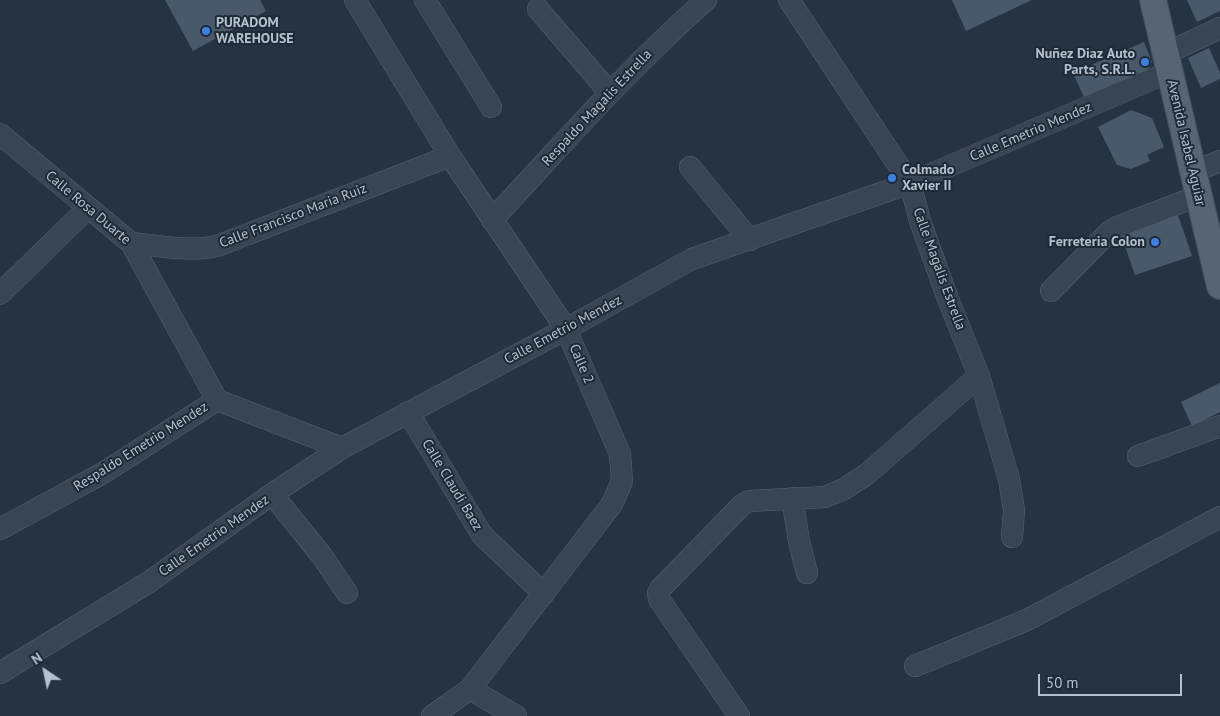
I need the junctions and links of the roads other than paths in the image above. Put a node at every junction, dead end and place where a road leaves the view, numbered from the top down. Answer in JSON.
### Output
{"nodes":[{"id":1,"x":355,"y":0,"type":"edge"},
{"id":2,"x":425,"y":0,"type":"edge"},
{"id":3,"x":706,"y":0,"type":"edge"},
{"id":4,"x":789,"y":0,"type":"edge"},
{"id":5,"x":1153,"y":0,"type":"edge"},
{"id":6,"x":538,"y":9,"type":"dead end"},
{"id":7,"x":1220,"y":28,"type":"edge"},
{"id":8,"x":1167,"y":63,"type":"junction"},
{"id":9,"x":610,"y":93,"type":"junction"},
{"id":10,"x":491,"y":107,"type":"dead end"},
{"id":11,"x":2,"y":138,"type":"edge"},
{"id":12,"x":450,"y":156,"type":"junction"},
{"id":13,"x":1220,"y":161,"type":"edge"},
{"id":14,"x":690,"y":167,"type":"dead end"},
{"id":15,"x":910,"y":183,"type":"junction"},
{"id":16,"x":1195,"y":184,"type":"junction"},
{"id":17,"x":88,"y":208,"type":"junction"},
{"id":18,"x":492,"y":220,"type":"junction"},
{"id":19,"x":750,"y":240,"type":"junction"},
{"id":20,"x":131,"y":243,"type":"junction"},
{"id":21,"x":1220,"y":286,"type":"edge"},
{"id":22,"x":1051,"y":291,"type":"dead end"},
{"id":23,"x":0,"y":294,"type":"edge"},
{"id":24,"x":566,"y":329,"type":"junction"},
{"id":25,"x":979,"y":376,"type":"junction"},
{"id":26,"x":217,"y":400,"type":"junction"},
{"id":27,"x":408,"y":412,"type":"junction"},
{"id":28,"x":1220,"y":426,"type":"edge"},
{"id":29,"x":342,"y":448,"type":"junction"},
{"id":30,"x":1138,"y":456,"type":"dead end"},
{"id":31,"x":272,"y":494,"type":"junction"},
{"id":32,"x":792,"y":498,"type":"junction"},
{"id":33,"x":1220,"y":517,"type":"edge"},
{"id":34,"x":0,"y":529,"type":"edge"},
{"id":35,"x":1012,"y":537,"type":"dead end"},
{"id":36,"x":807,"y":573,"type":"dead end"},
{"id":37,"x":347,"y":593,"type":"dead end"},
{"id":38,"x":544,"y":594,"type":"junction"},
{"id":39,"x":915,"y":666,"type":"dead end"},
{"id":40,"x":0,"y":673,"type":"edge"},
{"id":41,"x":470,"y":689,"type":"junction"},
{"id":42,"x":432,"y":716,"type":"edge"},
{"id":43,"x":516,"y":716,"type":"edge"},
{"id":44,"x":739,"y":716,"type":"edge"}],
"edges":[{"from":1,"to":12,"type":"street","name":"Calle 2"},
{"from":2,"to":10,"type":"street"},
{"from":3,"to":9,"type":"street","name":"Respaldo Magalis Estrella"},
{"from":4,"to":15,"type":"street","name":"Calle Magalis Estrella"},
{"from":5,"to":8,"type":"main road","name":"Avenida Isabel Aguiar"},
{"from":6,"to":9,"type":"street"},
{"from":7,"to":8,"type":"street","name":"Calle Emetrio Mendez"},
{"from":8,"to":15,"type":"street","name":"Calle Emetrio Mendez"},
{"from":8,"to":16,"type":"main road","name":"Avenida Isabel Aguiar"},
{"from":9,"to":18,"type":"street","name":"Respaldo Magalis Estrella"},
{"from":11,"to":17,"type":"street","name":"Calle Rosa Duarte"},
{"from":12,"to":18,"type":"street","name":"Calle 2"},
{"from":12,"to":20,"type":"street","name":"Calle Francisco Maria Ruiz"},
{"from":13,"to":16,"type":"street"},
{"from":14,"to":19,"type":"street"},
{"from":15,"to":19,"type":"street","name":"Calle Emetrio Mendez"},
{"from":15,"to":25,"type":"street","name":"Calle Magalis Estrella"},
{"from":16,"to":21,"type":"main road","name":"Avenida Isabel Aguiar"},
{"from":16,"to":22,"type":"street"},
{"from":17,"to":20,"type":"street","name":"Calle Rosa Duarte"},
{"from":17,"to":23,"type":"street"},
{"from":18,"to":24,"type":"street","name":"Calle 2"},
{"from":19,"to":24,"type":"street","name":"Calle Emetrio Mendez"},
{"from":20,"to":26,"type":"street","name":"Calle Rosa Duarte"},
{"from":24,"to":27,"type":"street","name":"Calle Emetrio Mendez"},
{"from":24,"to":38,"type":"street","name":"Calle 2"},
{"from":25,"to":32,"type":"street"},
{"from":25,"to":35,"type":"street","name":"Calle Magalis Estrella"},
{"from":26,"to":29,"type":"street","name":"Respaldo Emetrio Mendez"},
{"from":26,"to":34,"type":"street","name":"Respaldo Emetrio Mendez"},
{"from":27,"to":29,"type":"street","name":"Calle Emetrio Mendez"},
{"from":27,"to":38,"type":"street","name":"Calle Claudi Baez"},
{"from":28,"to":30,"type":"street"},
{"from":29,"to":31,"type":"street","name":"Calle Emetrio Mendez"},
{"from":31,"to":37,"type":"street"},
{"from":31,"to":40,"type":"street","name":"Calle Emetrio Mendez"},
{"from":32,"to":36,"type":"street"},
{"from":32,"to":44,"type":"street"},
{"from":33,"to":39,"type":"street"},
{"from":38,"to":41,"type":"street","name":"Calle 2"},
{"from":41,"to":42,"type":"street","name":"Calle 2"},
{"from":41,"to":43,"type":"street"}]}
